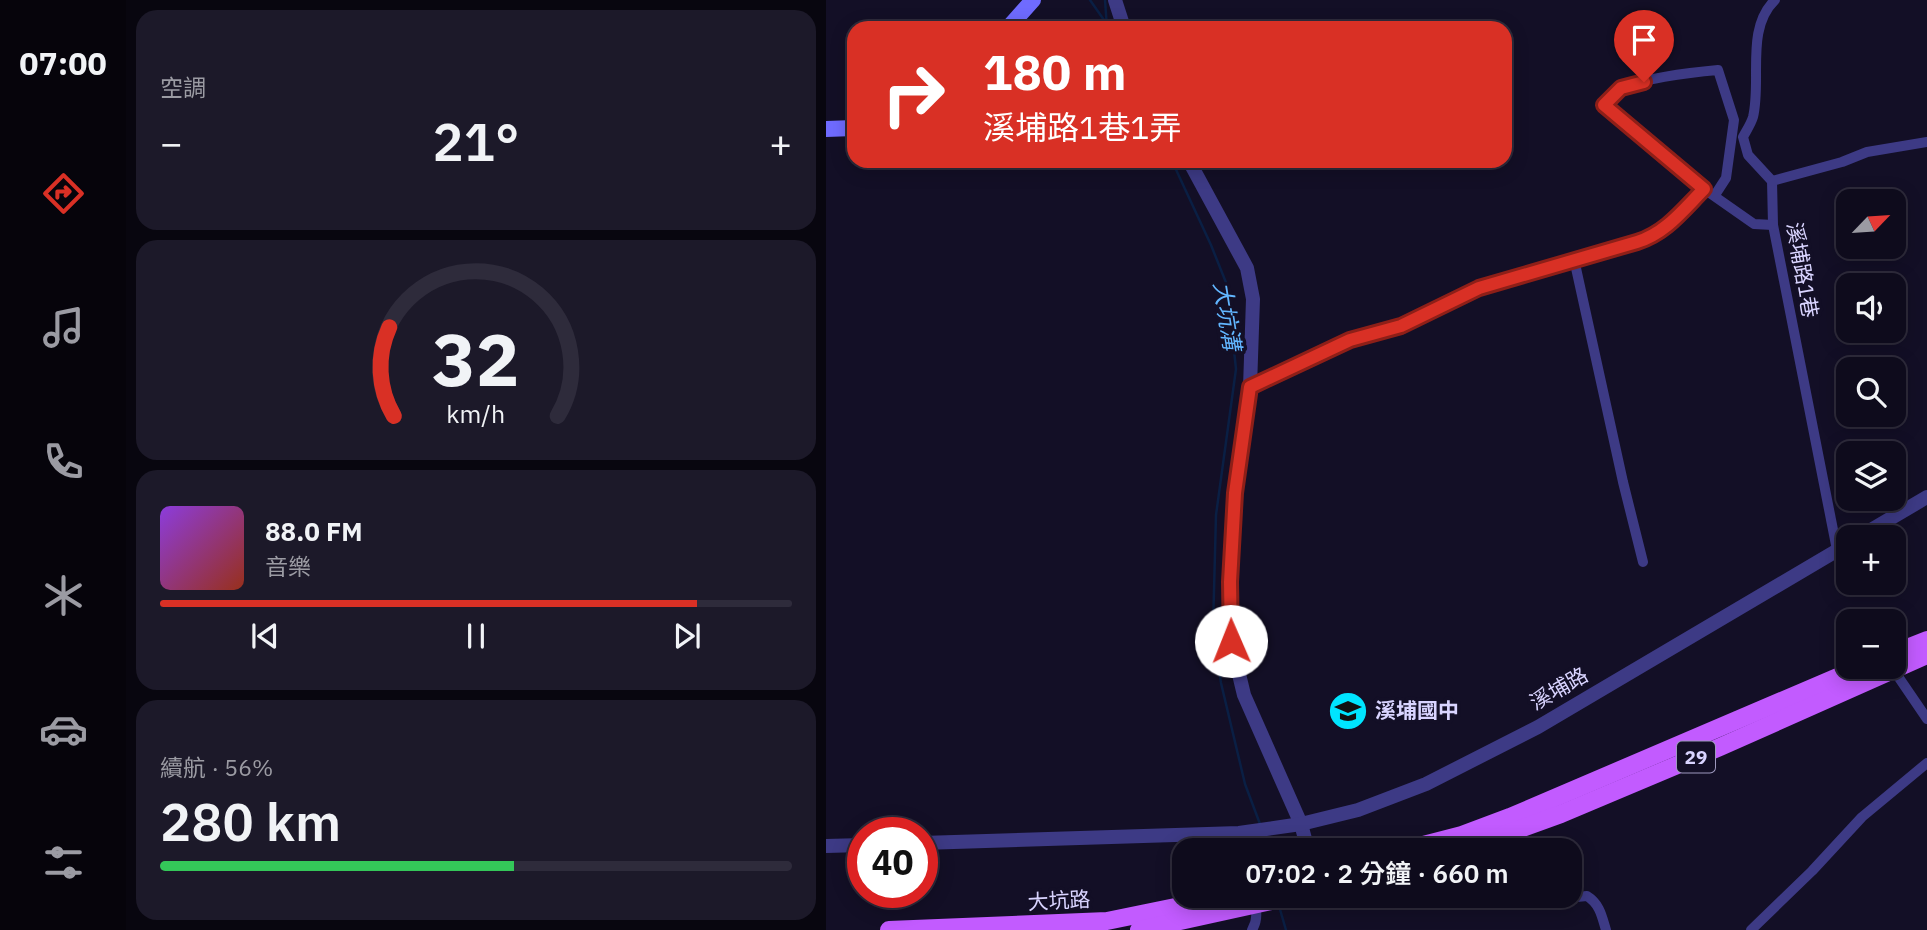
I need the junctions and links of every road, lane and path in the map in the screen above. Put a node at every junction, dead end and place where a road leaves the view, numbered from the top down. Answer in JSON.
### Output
{"nodes":[{"id":1,"x":1033,"y":0,"type":"edge"},
{"id":2,"x":1116,"y":1,"type":"edge"},
{"id":3,"x":1772,"y":3,"type":"edge"},
{"id":4,"x":1014,"y":21,"type":"edge"},
{"id":5,"x":1122,"y":21,"type":"edge"},
{"id":6,"x":847,"y":128,"type":"edge"},
{"id":7,"x":826,"y":129,"type":"edge"},
{"id":8,"x":1927,"y":142,"type":"edge"},
{"id":9,"x":1193,"y":168,"type":"edge"},
{"id":10,"x":1772,"y":181,"type":"junction"},
{"id":11,"x":1704,"y":189,"type":"junction"},
{"id":12,"x":1715,"y":195,"type":"junction"},
{"id":13,"x":1773,"y":225,"type":"junction"},
{"id":14,"x":1574,"y":259,"type":"junction"},
{"id":15,"x":1250,"y":387,"type":"junction"},
{"id":16,"x":1927,"y":497,"type":"edge"},
{"id":17,"x":1837,"y":525,"type":"edge"},
{"id":18,"x":1879,"y":525,"type":"edge"},
{"id":19,"x":1836,"y":551,"type":"edge"},
{"id":20,"x":1643,"y":562,"type":"dead end"},
{"id":21,"x":1927,"y":640,"type":"edge"},
{"id":22,"x":1906,"y":653,"type":"edge"},
{"id":23,"x":1927,"y":655,"type":"edge"},
{"id":24,"x":1906,"y":659,"type":"edge"},
{"id":25,"x":1836,"y":678,"type":"edge"},
{"id":26,"x":1857,"y":679,"type":"edge"},
{"id":27,"x":1904,"y":679,"type":"edge"},
{"id":28,"x":1927,"y":719,"type":"edge"},
{"id":29,"x":1927,"y":763,"type":"edge"},
{"id":30,"x":1301,"y":824,"type":"junction"},
{"id":31,"x":1305,"y":838,"type":"edge"},
{"id":32,"x":1450,"y":838,"type":"edge"},
{"id":33,"x":1518,"y":838,"type":"edge"},
{"id":34,"x":938,"y":842,"type":"edge"},
{"id":35,"x":847,"y":845,"type":"edge"},
{"id":36,"x":826,"y":846,"type":"edge"},
{"id":37,"x":1582,"y":896,"type":"edge"},
{"id":38,"x":1172,"y":908,"type":"edge"},
{"id":39,"x":1229,"y":908,"type":"edge"},
{"id":40,"x":1257,"y":908,"type":"edge"},
{"id":41,"x":889,"y":930,"type":"edge"},
{"id":42,"x":1139,"y":930,"type":"edge"},
{"id":43,"x":1252,"y":930,"type":"edge"},
{"id":44,"x":1606,"y":930,"type":"edge"},
{"id":45,"x":1751,"y":930,"type":"edge"}],
"edges":[{"from":1,"to":4,"type":"main road"},
{"from":2,"to":5,"type":"street"},
{"from":3,"to":10,"type":"street"},
{"from":6,"to":7,"type":"main road"},
{"from":8,"to":10,"type":"street"},
{"from":9,"to":15,"type":"street"},
{"from":10,"to":13,"type":"street","name":"溪埔路1巷"},
{"from":11,"to":12,"type":"street"},
{"from":11,"to":12,"type":"street"},
{"from":11,"to":14,"type":"street"},
{"from":12,"to":13,"type":"street"},
{"from":13,"to":17,"type":"street","name":"溪埔路1巷"},
{"from":14,"to":15,"type":"street"},
{"from":14,"to":20,"type":"street"},
{"from":15,"to":30,"type":"street"},
{"from":16,"to":18,"type":"street"},
{"from":19,"to":30,"type":"street","name":"溪埔路"},
{"from":21,"to":22,"type":"main road","number":"29"},
{"from":23,"to":24,"type":"main road","number":"29"},
{"from":25,"to":32,"type":"main road","number":"29"},
{"from":26,"to":33,"type":"main road","number":"29"},
{"from":27,"to":28,"type":"street"},
{"from":29,"to":45,"type":"street"},
{"from":30,"to":31,"type":"street"},
{"from":30,"to":34,"type":"street","name":"溪埔路"},
{"from":35,"to":36,"type":"street"},
{"from":37,"to":44,"type":"street"},
{"from":38,"to":41,"type":"main road","name":"大坑路"},
{"from":39,"to":42,"type":"main road"},
{"from":40,"to":43,"type":"street"}]}
